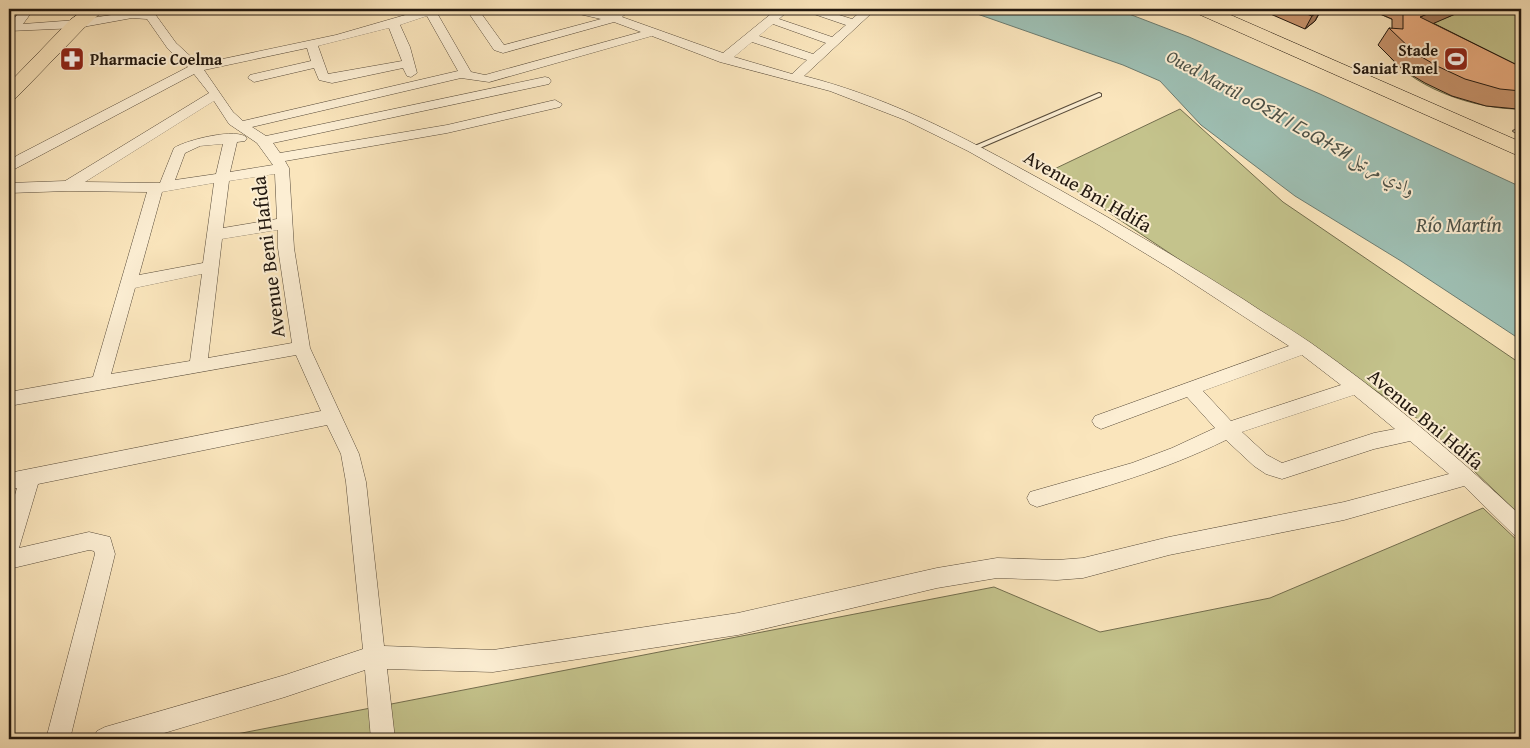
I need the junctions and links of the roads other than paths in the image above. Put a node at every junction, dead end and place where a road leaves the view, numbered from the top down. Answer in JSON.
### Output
{"nodes":[{"id":1,"x":28,"y":9,"type":"edge"},
{"id":2,"x":472,"y":9,"type":"edge"},
{"id":3,"x":572,"y":9,"type":"edge"},
{"id":4,"x":784,"y":9,"type":"edge"},
{"id":5,"x":809,"y":9,"type":"edge"},
{"id":6,"x":870,"y":9,"type":"edge"},
{"id":7,"x":1202,"y":9,"type":"edge"},
{"id":8,"x":1235,"y":9,"type":"edge"},
{"id":9,"x":434,"y":10,"type":"edge"},
{"id":10,"x":413,"y":12,"type":"edge"},
{"id":11,"x":123,"y":13,"type":"edge"},
{"id":12,"x":620,"y":13,"type":"edge"},
{"id":13,"x":87,"y":14,"type":"edge"},
{"id":14,"x":771,"y":20,"type":"junction"},
{"id":15,"x":393,"y":23,"type":"junction"},
{"id":16,"x":854,"y":24,"type":"junction"},
{"id":17,"x":11,"y":28,"type":"edge"},
{"id":18,"x":653,"y":32,"type":"junction"},
{"id":19,"x":750,"y":37,"type":"junction"},
{"id":20,"x":834,"y":42,"type":"junction"},
{"id":21,"x":311,"y":43,"type":"junction"},
{"id":22,"x":724,"y":59,"type":"junction"},
{"id":23,"x":815,"y":59,"type":"junction"},
{"id":24,"x":318,"y":63,"type":"junction"},
{"id":25,"x":409,"y":63,"type":"junction"},
{"id":26,"x":196,"y":68,"type":"junction"},
{"id":27,"x":466,"y":74,"type":"junction"},
{"id":28,"x":254,"y":78,"type":"dead end"},
{"id":29,"x":796,"y":78,"type":"junction"},
{"id":30,"x":545,"y":81,"type":"dead end"},
{"id":31,"x":413,"y":86,"type":"junction"},
{"id":32,"x":11,"y":89,"type":"edge"},
{"id":33,"x":216,"y":94,"type":"junction"},
{"id":34,"x":1099,"y":95,"type":"dead end"},
{"id":35,"x":555,"y":104,"type":"dead end"},
{"id":36,"x":241,"y":126,"type":"junction"},
{"id":37,"x":1519,"y":131,"type":"edge"},
{"id":38,"x":259,"y":138,"type":"junction"},
{"id":39,"x":231,"y":139,"type":"junction"},
{"id":40,"x":974,"y":148,"type":"junction"},
{"id":41,"x":1521,"y":150,"type":"edge"},
{"id":42,"x":279,"y":163,"type":"junction"},
{"id":43,"x":9,"y":168,"type":"edge"},
{"id":44,"x":222,"y":177,"type":"junction"},
{"id":45,"x":68,"y":186,"type":"junction"},
{"id":46,"x":161,"y":187,"type":"junction"},
{"id":47,"x":9,"y":188,"type":"edge"},
{"id":48,"x":286,"y":223,"type":"junction"},
{"id":49,"x":214,"y":235,"type":"junction"},
{"id":50,"x":210,"y":267,"type":"junction"},
{"id":51,"x":129,"y":283,"type":"junction"},
{"id":52,"x":1304,"y":347,"type":"junction"},
{"id":53,"x":301,"y":348,"type":"junction"},
{"id":54,"x":198,"y":364,"type":"junction"},
{"id":55,"x":100,"y":382,"type":"junction"},
{"id":56,"x":1357,"y":386,"type":"junction"},
{"id":57,"x":1190,"y":389,"type":"junction"},
{"id":58,"x":9,"y":399,"type":"edge"},
{"id":59,"x":333,"y":416,"type":"junction"},
{"id":60,"x":1100,"y":421,"type":"dead end"},
{"id":61,"x":1228,"y":430,"type":"junction"},
{"id":62,"x":1414,"y":433,"type":"junction"},
{"id":63,"x":30,"y":477,"type":"junction"},
{"id":64,"x":1467,"y":477,"type":"junction"},
{"id":65,"x":9,"y":481,"type":"edge"},
{"id":66,"x":1037,"y":498,"type":"dead end"},
{"id":67,"x":1521,"y":529,"type":"edge"},
{"id":68,"x":9,"y":547,"type":"edge"},
{"id":69,"x":9,"y":560,"type":"edge"},
{"id":70,"x":373,"y":657,"type":"junction"},
{"id":71,"x":58,"y":739,"type":"edge"},
{"id":72,"x":108,"y":739,"type":"edge"},
{"id":73,"x":383,"y":739,"type":"edge"}],
"edges":[{"from":1,"to":17,"type":"street"},
{"from":2,"to":12,"type":"street"},
{"from":3,"to":12,"type":"street","name":"Avenue Bni Hdifa"},
{"from":4,"to":14,"type":"street"},
{"from":5,"to":16,"type":"street"},
{"from":6,"to":16,"type":"street"},
{"from":7,"to":41,"type":"main road"},
{"from":8,"to":37,"type":"main road"},
{"from":9,"to":10,"type":"street"},
{"from":9,"to":27,"type":"street"},
{"from":10,"to":15,"type":"street"},
{"from":11,"to":13,"type":"street"},
{"from":11,"to":26,"type":"street","name":"Avenue Beni Hafida"},
{"from":12,"to":18,"type":"street","name":"Avenue Bni Hdifa"},
{"from":13,"to":17,"type":"street"},
{"from":13,"to":32,"type":"main road"},
{"from":14,"to":19,"type":"street"},
{"from":14,"to":20,"type":"street"},
{"from":15,"to":21,"type":"street"},
{"from":15,"to":25,"type":"street"},
{"from":16,"to":20,"type":"street"},
{"from":18,"to":22,"type":"street","name":"Avenue Bni Hdifa"},
{"from":18,"to":27,"type":"street"},
{"from":19,"to":22,"type":"street"},
{"from":19,"to":23,"type":"street"},
{"from":20,"to":23,"type":"street"},
{"from":21,"to":24,"type":"street"},
{"from":21,"to":26,"type":"street"},
{"from":22,"to":29,"type":"street","name":"Avenue Bni Hdifa"},
{"from":23,"to":29,"type":"street"},
{"from":24,"to":25,"type":"street"},
{"from":24,"to":28,"type":"street"},
{"from":25,"to":31,"type":"street"},
{"from":26,"to":33,"type":"street","name":"Avenue Beni Hafida"},
{"from":26,"to":43,"type":"street"},
{"from":27,"to":31,"type":"street"},
{"from":29,"to":40,"type":"street","name":"Avenue Bni Hdifa"},
{"from":30,"to":38,"type":"street"},
{"from":31,"to":36,"type":"street"},
{"from":33,"to":36,"type":"street","name":"Avenue Beni Hafida"},
{"from":33,"to":45,"type":"street"},
{"from":34,"to":40,"type":"lane"},
{"from":35,"to":42,"type":"street"},
{"from":36,"to":38,"type":"street","name":"Avenue Beni Hafida"},
{"from":38,"to":39,"type":"street"},
{"from":38,"to":42,"type":"street","name":"Avenue Beni Hafida"},
{"from":39,"to":44,"type":"street"},
{"from":39,"to":46,"type":"street"},
{"from":40,"to":52,"type":"street","name":"Avenue Bni Hdifa"},
{"from":42,"to":44,"type":"street"},
{"from":42,"to":48,"type":"street","name":"Avenue Beni Hafida"},
{"from":44,"to":46,"type":"street"},
{"from":44,"to":49,"type":"street"},
{"from":45,"to":46,"type":"street"},
{"from":45,"to":47,"type":"street"},
{"from":46,"to":51,"type":"street"},
{"from":48,"to":49,"type":"street"},
{"from":48,"to":53,"type":"street","name":"Avenue Beni Hafida"},
{"from":49,"to":50,"type":"street"},
{"from":50,"to":51,"type":"street"},
{"from":50,"to":54,"type":"street"},
{"from":51,"to":55,"type":"street"},
{"from":52,"to":56,"type":"street","name":"Avenue Bni Hdifa"},
{"from":52,"to":57,"type":"street"},
{"from":53,"to":54,"type":"street"},
{"from":53,"to":59,"type":"street","name":"Avenue Beni Hafida"},
{"from":54,"to":55,"type":"street"},
{"from":55,"to":58,"type":"street"},
{"from":56,"to":61,"type":"street"},
{"from":56,"to":62,"type":"street","name":"Avenue Bni Hdifa"},
{"from":57,"to":60,"type":"street"},
{"from":57,"to":61,"type":"street"},
{"from":59,"to":63,"type":"street"},
{"from":59,"to":70,"type":"street","name":"Avenue Beni Hafida"},
{"from":61,"to":62,"type":"street"},
{"from":61,"to":66,"type":"street"},
{"from":62,"to":64,"type":"street","name":"Avenue Bni Hdifa"},
{"from":63,"to":65,"type":"street"},
{"from":63,"to":68,"type":"street"},
{"from":64,"to":67,"type":"street","name":"Avenue Bni Hdifa"},
{"from":64,"to":70,"type":"street"},
{"from":69,"to":71,"type":"street"},
{"from":70,"to":72,"type":"street"},
{"from":70,"to":73,"type":"street","name":"Avenue Beni Hafida"}]}
